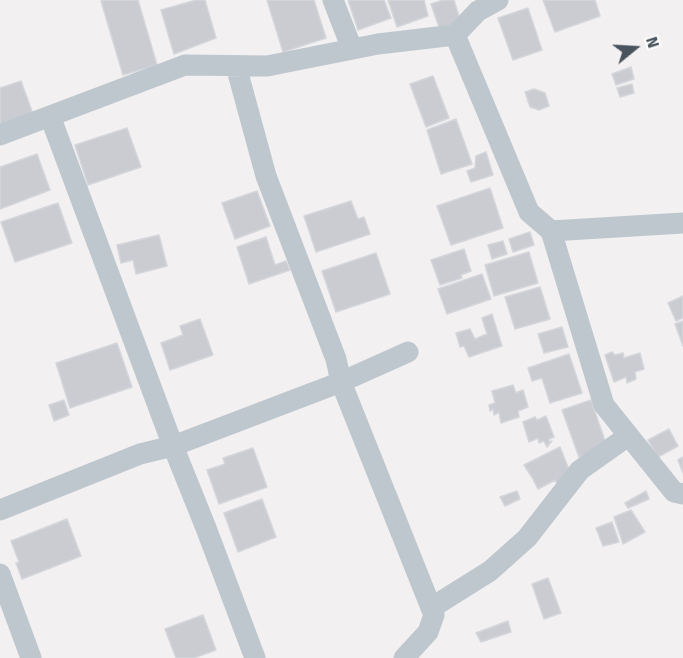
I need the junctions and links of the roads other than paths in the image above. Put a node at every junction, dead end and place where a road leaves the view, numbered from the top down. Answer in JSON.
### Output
{"nodes":[{"id":1,"x":333,"y":0,"type":"edge"},
{"id":2,"x":498,"y":0,"type":"edge"},
{"id":3,"x":455,"y":34,"type":"junction"},
{"id":4,"x":352,"y":49,"type":"junction"},
{"id":5,"x":236,"y":66,"type":"junction"},
{"id":6,"x":50,"y":116,"type":"junction"},
{"id":7,"x":0,"y":135,"type":"edge"},
{"id":8,"x":683,"y":223,"type":"edge"},
{"id":9,"x":551,"y":231,"type":"junction"},
{"id":10,"x":408,"y":352,"type":"dead end"},
{"id":11,"x":341,"y":382,"type":"junction"},
{"id":12,"x":628,"y":436,"type":"junction"},
{"id":13,"x":172,"y":446,"type":"junction"},
{"id":14,"x":683,"y":494,"type":"edge"},
{"id":15,"x":0,"y":510,"type":"edge"},
{"id":16,"x":0,"y":574,"type":"edge"},
{"id":17,"x":5,"y":602,"type":"edge"},
{"id":18,"x":430,"y":608,"type":"junction"},
{"id":19,"x":31,"y":658,"type":"edge"},
{"id":20,"x":255,"y":658,"type":"edge"},
{"id":21,"x":404,"y":658,"type":"edge"}],
"edges":[{"from":1,"to":4,"type":"street"},
{"from":2,"to":3,"type":"street"},
{"from":3,"to":4,"type":"street"},
{"from":3,"to":9,"type":"street"},
{"from":4,"to":5,"type":"street"},
{"from":5,"to":6,"type":"street"},
{"from":5,"to":11,"type":"street"},
{"from":6,"to":7,"type":"street"},
{"from":6,"to":13,"type":"street"},
{"from":8,"to":9,"type":"street"},
{"from":9,"to":12,"type":"street"},
{"from":10,"to":11,"type":"street"},
{"from":11,"to":13,"type":"street"},
{"from":11,"to":18,"type":"street"},
{"from":12,"to":14,"type":"street"},
{"from":12,"to":18,"type":"street"},
{"from":13,"to":15,"type":"street"},
{"from":13,"to":20,"type":"street"},
{"from":16,"to":17,"type":"street"},
{"from":17,"to":19,"type":"street"},
{"from":18,"to":21,"type":"street"}]}
